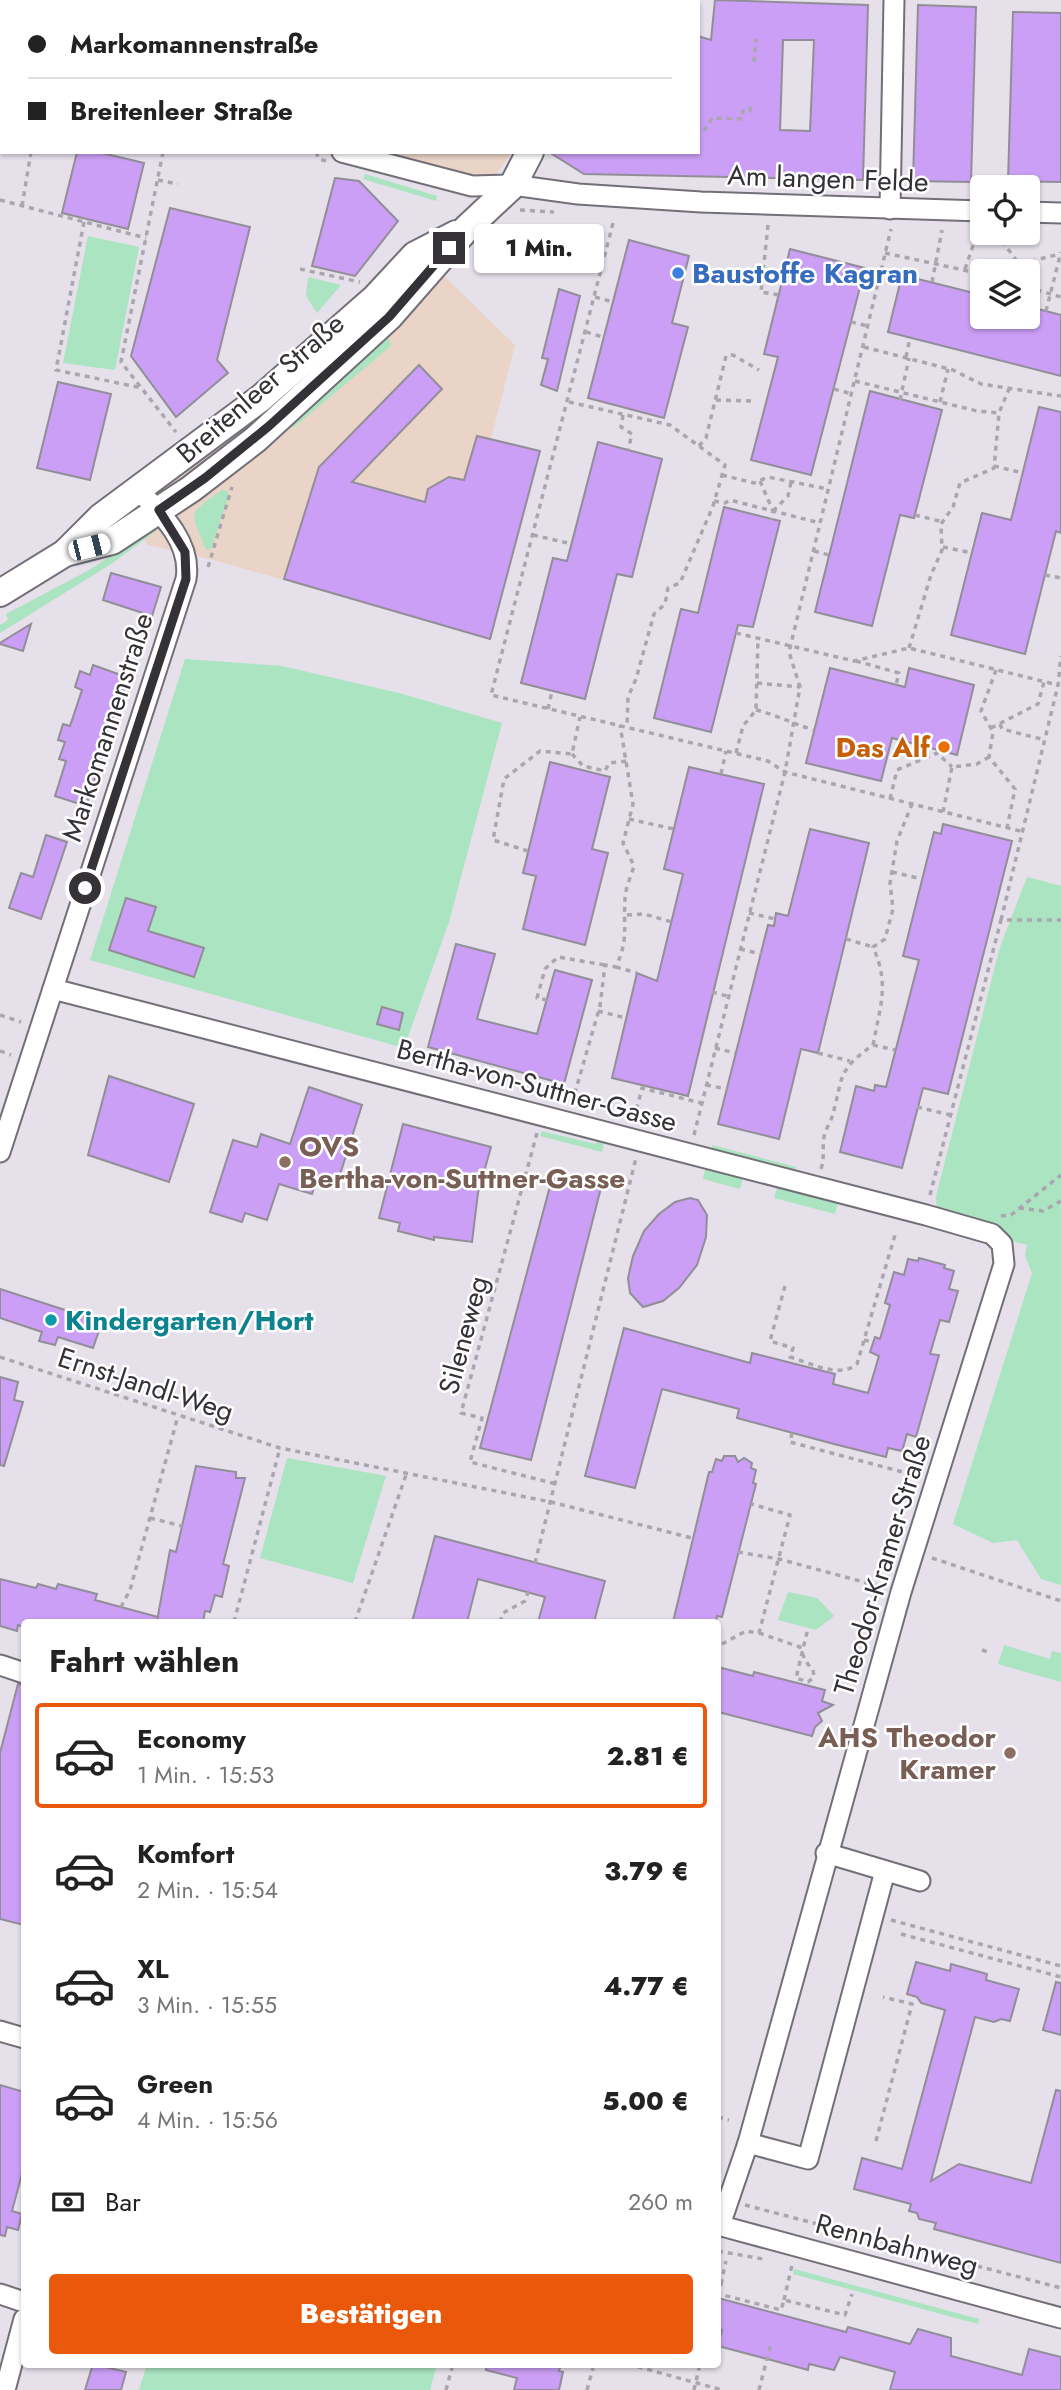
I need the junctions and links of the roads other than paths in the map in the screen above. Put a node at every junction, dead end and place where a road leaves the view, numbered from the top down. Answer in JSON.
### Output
{"nodes":[{"id":1,"x":894,"y":0,"type":"edge"},
{"id":2,"x":350,"y":154,"type":"edge"},
{"id":3,"x":529,"y":154,"type":"edge"},
{"id":4,"x":513,"y":185,"type":"junction"},
{"id":5,"x":970,"y":212,"type":"edge"},
{"id":6,"x":1040,"y":212,"type":"edge"},
{"id":7,"x":1061,"y":213,"type":"edge"},
{"id":8,"x":891,"y":219,"type":"junction"},
{"id":9,"x":467,"y":228,"type":"junction"},
{"id":10,"x":139,"y":491,"type":"junction"},
{"id":11,"x":159,"y":510,"type":"junction"},
{"id":12,"x":65,"y":553,"type":"junction"},
{"id":13,"x":0,"y":593,"type":"edge"},
{"id":14,"x":54,"y":989,"type":"junction"},
{"id":15,"x":0,"y":1152,"type":"edge"},
{"id":16,"x":1002,"y":1244,"type":"joint"},
{"id":17,"x":0,"y":1665,"type":"edge"},
{"id":18,"x":21,"y":1672,"type":"edge"},
{"id":19,"x":826,"y":1853,"type":"junction"},
{"id":20,"x":884,"y":1871,"type":"junction"},
{"id":21,"x":920,"y":1881,"type":"dead end"},
{"id":22,"x":0,"y":2031,"type":"edge"},
{"id":23,"x":21,"y":2037,"type":"edge"},
{"id":24,"x":748,"y":2143,"type":"junction"},
{"id":25,"x":721,"y":2219,"type":"edge"},
{"id":26,"x":721,"y":2226,"type":"edge"},
{"id":27,"x":0,"y":2294,"type":"edge"},
{"id":28,"x":21,"y":2301,"type":"edge"},
{"id":29,"x":1061,"y":2318,"type":"edge"},
{"id":30,"x":21,"y":2330,"type":"edge"},
{"id":31,"x":5,"y":2390,"type":"edge"}],
"edges":[{"from":1,"to":8,"type":"street"},
{"from":2,"to":4,"type":"street","name":"Am langen Felde"},
{"from":3,"to":4,"type":"main road","name":"Breitenleer Straße"},
{"from":4,"to":8,"type":"street","name":"Am langen Felde"},
{"from":4,"to":9,"type":"main road","name":"Breitenleer Straße"},
{"from":5,"to":8,"type":"street","name":"Am langen Felde"},
{"from":6,"to":7,"type":"street"},
{"from":9,"to":10,"type":"main road","name":"Breitenleer Straße"},
{"from":9,"to":11,"type":"main road","name":"Breitenleer Straße"},
{"from":10,"to":11,"type":"street","name":"Markomannenstraße"},
{"from":10,"to":12,"type":"main road","name":"Breitenleer Straße"},
{"from":11,"to":12,"type":"main road","name":"Breitenleer Straße"},
{"from":11,"to":14,"type":"street","name":"Markomannenstraße"},
{"from":12,"to":13,"type":"main road","name":"Breitenleer Straße"},
{"from":14,"to":15,"type":"street","name":"Markomannenstraße"},
{"from":14,"to":16,"type":"street","name":"Bertha-von-Suttner-Gasse"},
{"from":16,"to":19,"type":"street","name":"Theodor-Kramer-Straße"},
{"from":17,"to":18,"type":"street"},
{"from":19,"to":20,"type":"street"},
{"from":19,"to":24,"type":"street","name":"Theodor-Kramer-Straße"},
{"from":20,"to":21,"type":"street"},
{"from":20,"to":24,"type":"street"},
{"from":22,"to":23,"type":"street"},
{"from":24,"to":25,"type":"street","name":"Theodor-Kramer-Straße"},
{"from":26,"to":29,"type":"street","name":"Rennbahnweg"},
{"from":27,"to":28,"type":"street"},
{"from":30,"to":31,"type":"street"}]}
